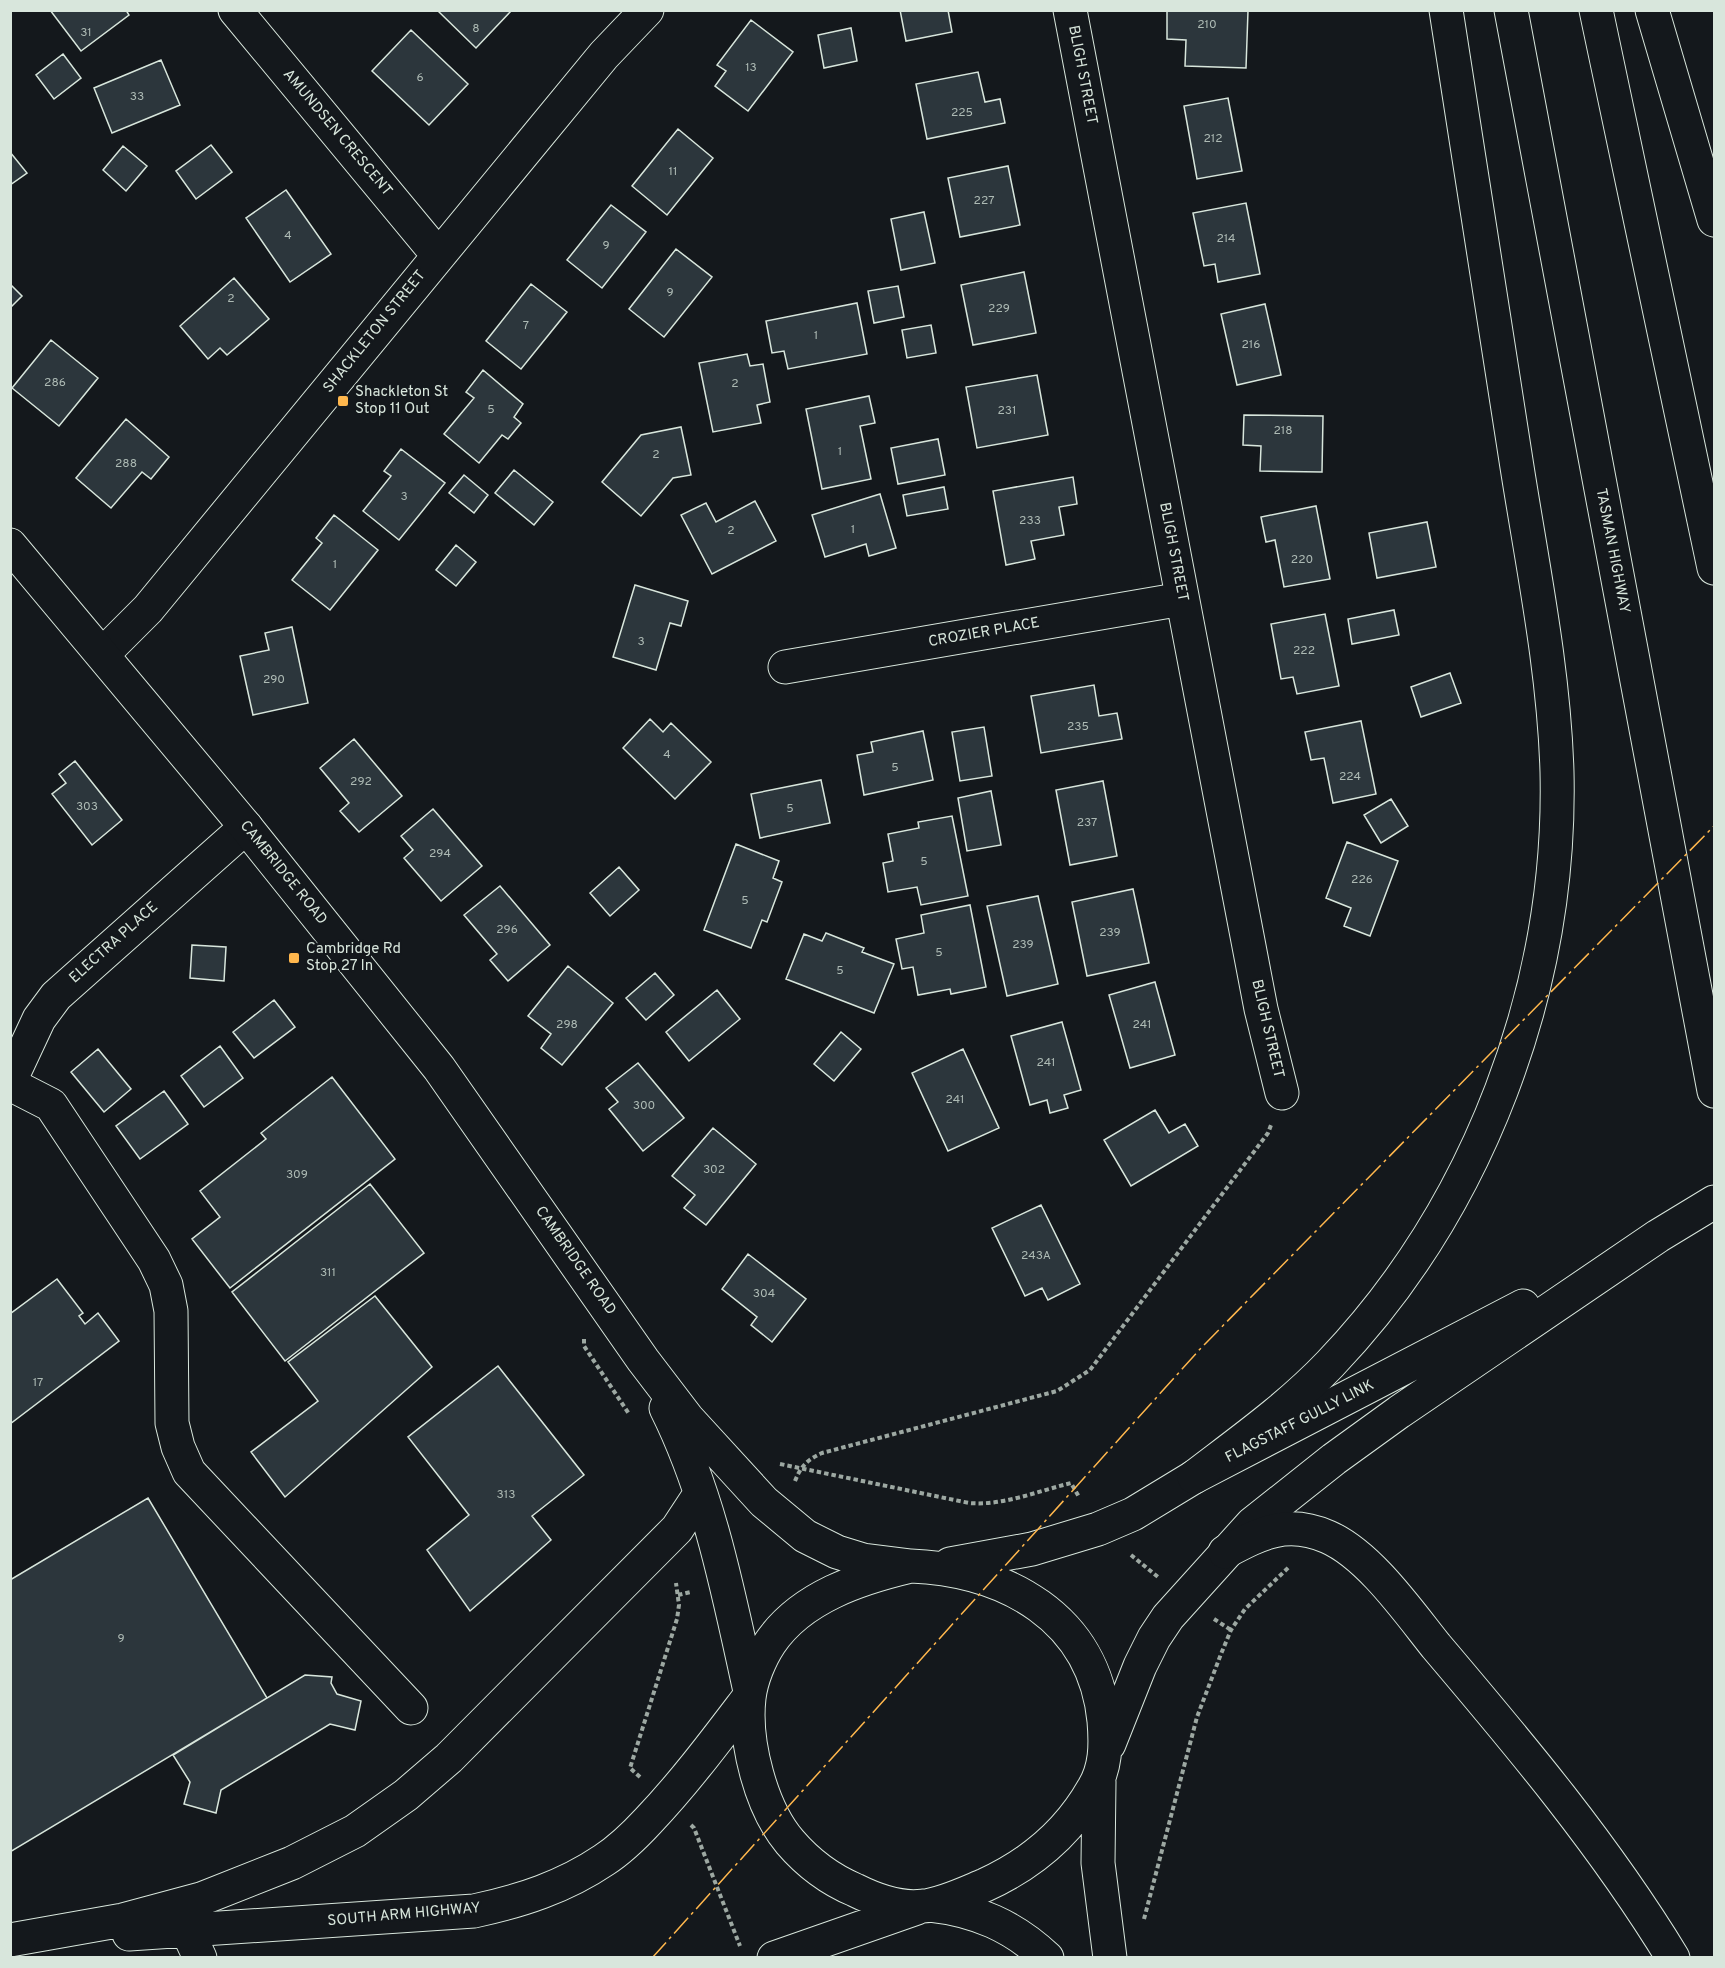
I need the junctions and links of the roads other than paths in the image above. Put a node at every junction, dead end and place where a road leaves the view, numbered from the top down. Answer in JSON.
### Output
{"nodes":[{"id":1,"x":235,"y":10,"type":"edge"},
{"id":2,"x":647,"y":10,"type":"edge"},
{"id":3,"x":1070,"y":10,"type":"edge"},
{"id":4,"x":1446,"y":10,"type":"edge"},
{"id":5,"x":1510,"y":10,"type":"edge"},
{"id":6,"x":1596,"y":10,"type":"edge"},
{"id":7,"x":1652,"y":10,"type":"edge"},
{"id":8,"x":1714,"y":220,"type":"edge"},
{"id":9,"x":438,"y":255,"type":"junction"},
{"id":10,"x":10,"y":545,"type":"edge"},
{"id":11,"x":1714,"y":568,"type":"edge"},
{"id":12,"x":1182,"y":599,"type":"junction"},
{"id":13,"x":103,"y":654,"type":"junction"},
{"id":14,"x":785,"y":667,"type":"dead end"},
{"id":15,"x":246,"y":827,"type":"junction"},
{"id":16,"x":10,"y":1083,"type":"edge"},
{"id":17,"x":1714,"y":1091,"type":"edge"},
{"id":18,"x":1282,"y":1093,"type":"road end"},
{"id":19,"x":1714,"y":1202,"type":"edge"},
{"id":20,"x":1658,"y":1236,"type":"junction"},
{"id":21,"x":643,"y":1360,"type":"junction"},
{"id":22,"x":1194,"y":1477,"type":"junction"},
{"id":23,"x":700,"y":1494,"type":"junction"},
{"id":24,"x":1225,"y":1552,"type":"junction"},
{"id":25,"x":919,"y":1566,"type":"junction"},
{"id":26,"x":750,"y":1694,"type":"junction"},
{"id":27,"x":411,"y":1708,"type":"dead end"},
{"id":28,"x":1102,"y":1767,"type":"junction"},
{"id":29,"x":235,"y":1887,"type":"junction"},
{"id":30,"x":925,"y":1906,"type":"junction"},
{"id":31,"x":10,"y":1941,"type":"edge"},
{"id":32,"x":187,"y":1948,"type":"edge"},
{"id":33,"x":774,"y":1958,"type":"edge"},
{"id":34,"x":1047,"y":1958,"type":"edge"},
{"id":35,"x":1110,"y":1958,"type":"edge"},
{"id":36,"x":1673,"y":1958,"type":"edge"}],
"edges":[{"from":1,"to":9,"type":"main road","name":"AMUNDSEN CRESCENT"},
{"from":2,"to":9,"type":"main road","name":"SHACKLETON STREET"},
{"from":3,"to":12,"type":"main road","name":"BLIGH STREET"},
{"from":4,"to":22,"type":"main road"},
{"from":5,"to":17,"type":"main road","name":"TASMAN HIGHWAY"},
{"from":6,"to":11,"type":"main road"},
{"from":7,"to":8,"type":"main road"},
{"from":9,"to":13,"type":"main road","name":"SHACKLETON STREET"},
{"from":10,"to":13,"type":"main road","name":"CAMBRIDGE ROAD"},
{"from":12,"to":14,"type":"main road","name":"CROZIER PLACE"},
{"from":12,"to":18,"type":"main road","name":"BLIGH STREET"},
{"from":13,"to":15,"type":"main road","name":"CAMBRIDGE ROAD"},
{"from":15,"to":16,"type":"main road","name":"ELECTRA PLACE"},
{"from":15,"to":21,"type":"main road","name":"CAMBRIDGE ROAD"},
{"from":16,"to":27,"type":"main road"},
{"from":19,"to":20,"type":"main road","name":"FLAGSTAFF GULLY LINK"},
{"from":20,"to":22,"type":"main road","name":"FLAGSTAFF GULLY LINK"},
{"from":20,"to":24,"type":"main road","name":"FLAGSTAFF GULLY LINK"},
{"from":21,"to":23,"type":"main road","name":"CAMBRIDGE ROAD"},
{"from":21,"to":25,"type":"main road","name":"CAMBRIDGE ROAD"},
{"from":22,"to":25,"type":"main road","name":"FLAGSTAFF GULLY LINK"},
{"from":23,"to":26,"type":"main road","name":"CAMBRIDGE ROAD"},
{"from":23,"to":29,"type":"main road"},
{"from":24,"to":28,"type":"main road","name":"FLAGSTAFF GULLY LINK"},
{"from":24,"to":36,"type":"main road"},
{"from":25,"to":26,"type":"main road"},
{"from":25,"to":28,"type":"main road"},
{"from":26,"to":30,"type":"main road"},
{"from":26,"to":32,"type":"main road","name":"SOUTH ARM HIGHWAY"},
{"from":28,"to":30,"type":"main road"},
{"from":28,"to":35,"type":"main road"},
{"from":29,"to":31,"type":"main road"},
{"from":29,"to":32,"type":"main road"},
{"from":30,"to":33,"type":"main road"},
{"from":30,"to":34,"type":"main road"},
{"from":31,"to":32,"type":"main road","name":"SOUTH ARM HIGHWAY"}]}
